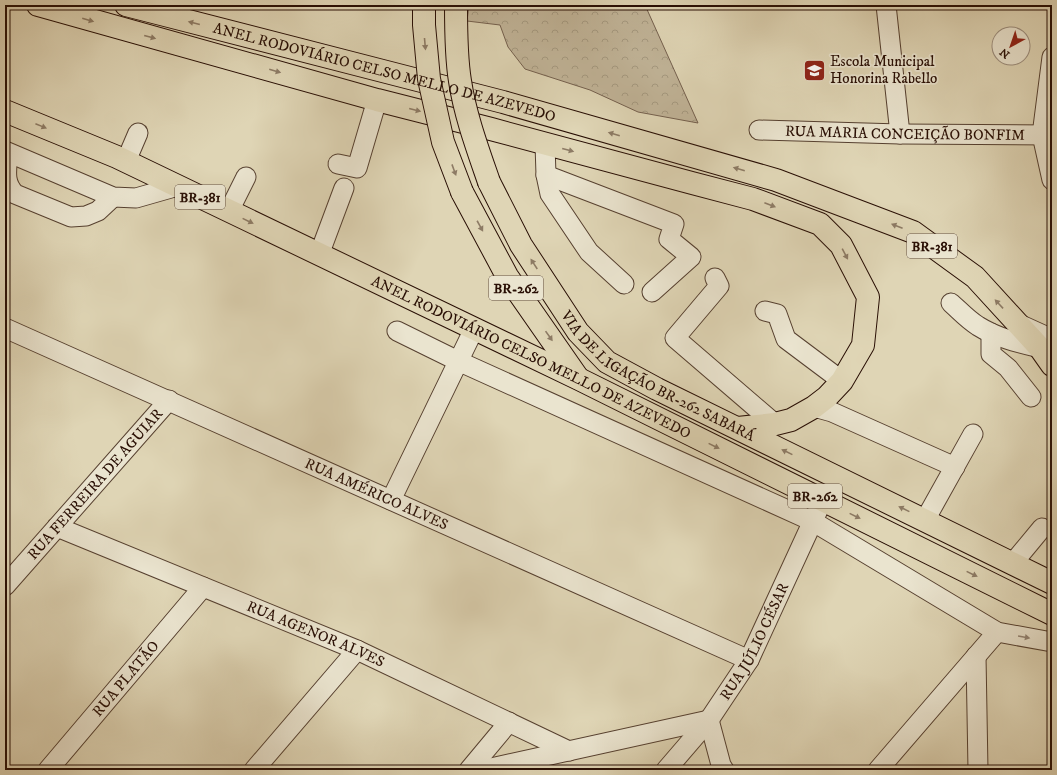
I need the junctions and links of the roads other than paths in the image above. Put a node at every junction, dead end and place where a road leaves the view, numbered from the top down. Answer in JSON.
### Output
{"nodes":[{"id":1,"x":38,"y":5,"type":"edge"},
{"id":2,"x":126,"y":5,"type":"edge"},
{"id":3,"x":154,"y":5,"type":"edge"},
{"id":4,"x":424,"y":5,"type":"edge"},
{"id":5,"x":456,"y":5,"type":"edge"},
{"id":6,"x":886,"y":5,"type":"edge"},
{"id":7,"x":172,"y":17,"type":"junction"},
{"id":8,"x":1052,"y":57,"type":"edge"},
{"id":9,"x":377,"y":100,"type":"junction"},
{"id":10,"x":5,"y":111,"type":"edge"},
{"id":11,"x":759,"y":130,"type":"dead end"},
{"id":12,"x":138,"y":133,"type":"dead end"},
{"id":13,"x":900,"y":134,"type":"junction"},
{"id":14,"x":1047,"y":135,"type":"edge"},
{"id":15,"x":545,"y":144,"type":"junction"},
{"id":16,"x":7,"y":152,"type":"edge"},
{"id":17,"x":126,"y":161,"type":"junction"},
{"id":18,"x":338,"y":164,"type":"dead end"},
{"id":19,"x":546,"y":175,"type":"junction"},
{"id":20,"x":246,"y":177,"type":"dead end"},
{"id":21,"x":1052,"y":180,"type":"edge"},
{"id":22,"x":178,"y":186,"type":"junction"},
{"id":23,"x":344,"y":188,"type":"dead end"},
{"id":24,"x":113,"y":197,"type":"junction"},
{"id":25,"x":229,"y":211,"type":"junction"},
{"id":26,"x":319,"y":255,"type":"junction"},
{"id":27,"x":715,"y":278,"type":"dead end"},
{"id":28,"x":624,"y":284,"type":"dead end"},
{"id":29,"x":652,"y":292,"type":"dead end"},
{"id":30,"x":951,"y":304,"type":"dead end"},
{"id":31,"x":765,"y":311,"type":"dead end"},
{"id":32,"x":474,"y":329,"type":"junction"},
{"id":33,"x":397,"y":331,"type":"dead end"},
{"id":34,"x":8,"y":333,"type":"edge"},
{"id":35,"x":991,"y":333,"type":"junction"},
{"id":36,"x":1048,"y":351,"type":"edge"},
{"id":37,"x":458,"y":361,"type":"junction"},
{"id":38,"x":579,"y":379,"type":"junction"},
{"id":39,"x":842,"y":381,"type":"junction"},
{"id":40,"x":1031,"y":397,"type":"dead end"},
{"id":41,"x":169,"y":400,"type":"junction"},
{"id":42,"x":814,"y":407,"type":"junction"},
{"id":43,"x":775,"y":424,"type":"junction"},
{"id":44,"x":738,"y":428,"type":"junction"},
{"id":45,"x":973,"y":434,"type":"dead end"},
{"id":46,"x":955,"y":467,"type":"junction"},
{"id":47,"x":391,"y":500,"type":"junction"},
{"id":48,"x":823,"y":500,"type":"junction"},
{"id":49,"x":925,"y":520,"type":"junction"},
{"id":50,"x":812,"y":521,"type":"junction"},
{"id":51,"x":57,"y":527,"type":"junction"},
{"id":52,"x":1042,"y":528,"type":"dead end"},
{"id":53,"x":1013,"y":563,"type":"junction"},
{"id":54,"x":1052,"y":582,"type":"edge"},
{"id":55,"x":5,"y":586,"type":"edge"},
{"id":56,"x":203,"y":587,"type":"junction"},
{"id":57,"x":1052,"y":614,"type":"edge"},
{"id":58,"x":997,"y":632,"type":"junction"},
{"id":59,"x":1052,"y":642,"type":"edge"},
{"id":60,"x":357,"y":650,"type":"junction"},
{"id":61,"x":976,"y":656,"type":"junction"},
{"id":62,"x":748,"y":660,"type":"junction"},
{"id":63,"x":709,"y":720,"type":"junction"},
{"id":64,"x":509,"y":722,"type":"junction"},
{"id":65,"x":569,"y":751,"type":"junction"},
{"id":66,"x":48,"y":770,"type":"edge"},
{"id":67,"x":254,"y":770,"type":"edge"},
{"id":68,"x":469,"y":770,"type":"edge"},
{"id":69,"x":482,"y":770,"type":"edge"},
{"id":70,"x":666,"y":770,"type":"edge"},
{"id":71,"x":724,"y":770,"type":"edge"},
{"id":72,"x":878,"y":770,"type":"edge"},
{"id":73,"x":978,"y":770,"type":"edge"}],
"edges":[{"from":1,"to":9,"type":"highway","one_way":true},
{"from":2,"to":7,"type":"highway","name":"ANEL RODOVIÁRIO CELSO MELLO DE AZEVEDO","number":"BR-381"},
{"from":3,"to":7,"type":"highway"},
{"from":4,"to":38,"type":"highway","name":"VIA DE LIGAÇÃO BR-262 SABARÁ","number":"BR-262","one_way":true,"bridge":true},
{"from":44,"to":5,"type":"highway","name":"VIA DE LIGAÇÃO BR-262 SABARÁ","number":"BR-262","one_way":true,"bridge":true},
{"from":6,"to":13,"type":"street"},
{"from":36,"to":7,"type":"highway","name":"ANEL RODOVIÁRIO CELSO MELLO DE AZEVEDO","number":"BR-381","one_way":true},
{"from":8,"to":14,"type":"street"},
{"from":9,"to":15,"type":"highway","one_way":true},
{"from":9,"to":18,"type":"street"},
{"from":10,"to":17,"type":"highway","name":"ANEL RODOVIÁRIO CELSO MELLO DE AZEVEDO","number":"BR-381","one_way":true},
{"from":11,"to":13,"type":"street","name":"RUA MARIA CONCEIÇÃO BONFIM"},
{"from":12,"to":17,"type":"street"},
{"from":13,"to":14,"type":"street","name":"RUA MARIA CONCEIÇÃO BONFIM"},
{"from":14,"to":21,"type":"street"},
{"from":15,"to":19,"type":"street"},
{"from":15,"to":39,"type":"highway","one_way":true},
{"from":16,"to":24,"type":"street"},
{"from":16,"to":24,"type":"street"},
{"from":17,"to":22,"type":"highway","name":"ANEL RODOVIÁRIO CELSO MELLO DE AZEVEDO","number":"BR-381"},
{"from":19,"to":28,"type":"street"},
{"from":19,"to":29,"type":"street"},
{"from":20,"to":25,"type":"street"},
{"from":22,"to":24,"type":"street"},
{"from":22,"to":25,"type":"highway","name":"ANEL RODOVIÁRIO CELSO MELLO DE AZEVEDO","number":"BR-381"},
{"from":23,"to":26,"type":"street"},
{"from":25,"to":26,"type":"highway","name":"ANEL RODOVIÁRIO CELSO MELLO DE AZEVEDO","number":"BR-381","one_way":true},
{"from":26,"to":32,"type":"highway","name":"ANEL RODOVIÁRIO CELSO MELLO DE AZEVEDO","number":"BR-381"},
{"from":27,"to":43,"type":"street"},
{"from":30,"to":35,"type":"street"},
{"from":31,"to":39,"type":"street"},
{"from":32,"to":37,"type":"street"},
{"from":32,"to":38,"type":"highway","name":"ANEL RODOVIÁRIO CELSO MELLO DE AZEVEDO","number":"BR-381"},
{"from":33,"to":37,"type":"street"},
{"from":34,"to":41,"type":"street","name":"RUA AMÉRICO ALVES"},
{"from":35,"to":36,"type":"street"},
{"from":35,"to":40,"type":"street"},
{"from":37,"to":47,"type":"street"},
{"from":37,"to":50,"type":"street"},
{"from":38,"to":48,"type":"highway","name":"ANEL RODOVIÁRIO CELSO MELLO DE AZEVEDO","number":"BR-262","one_way":true},
{"from":39,"to":42,"type":"highway"},
{"from":41,"to":47,"type":"street","name":"RUA AMÉRICO ALVES"},
{"from":41,"to":51,"type":"street","name":"RUA FERREIRA DE AGUIAR"},
{"from":42,"to":43,"type":"highway"},
{"from":42,"to":46,"type":"street"},
{"from":43,"to":44,"type":"highway"},
{"from":49,"to":44,"type":"highway","name":"VIA DE LIGAÇÃO BR-262 SABARÁ","number":"BR-262","one_way":true},
{"from":45,"to":46,"type":"street"},
{"from":46,"to":49,"type":"street"},
{"from":47,"to":62,"type":"street","name":"RUA AMÉRICO ALVES"},
{"from":48,"to":50,"type":"street","name":"RUA JÚLIO CÉSAR"},
{"from":48,"to":57,"type":"highway","name":"ANEL RODOVIÁRIO CELSO MELLO DE AZEVEDO","number":"BR-262","one_way":true},
{"from":49,"to":53,"type":"highway","name":"VIA DE LIGAÇÃO BR-262 SABARÁ","number":"BR-262"},
{"from":50,"to":58,"type":"street"},
{"from":50,"to":62,"type":"street","name":"RUA JÚLIO CÉSAR"},
{"from":51,"to":55,"type":"street","name":"RUA FERREIRA DE AGUIAR"},
{"from":51,"to":56,"type":"street","name":"RUA AGENOR ALVES"},
{"from":52,"to":53,"type":"street"},
{"from":53,"to":54,"type":"highway","name":"VIA DE LIGAÇÃO BR-262 SABARÁ","number":"BR-262"},
{"from":56,"to":60,"type":"street","name":"RUA AGENOR ALVES"},
{"from":56,"to":66,"type":"street","name":"RUA PLATÃO"},
{"from":58,"to":59,"type":"street","one_way":true},
{"from":58,"to":61,"type":"street"},
{"from":60,"to":64,"type":"street","name":"RUA AGENOR ALVES"},
{"from":60,"to":67,"type":"street"},
{"from":61,"to":72,"type":"street"},
{"from":61,"to":73,"type":"street"},
{"from":62,"to":63,"type":"street","name":"RUA JÚLIO CÉSAR"},
{"from":63,"to":65,"type":"street"},
{"from":63,"to":70,"type":"street","name":"RUA JÚLIO CÉSAR"},
{"from":63,"to":71,"type":"street"},
{"from":64,"to":65,"type":"street","name":"RUA AGENOR ALVES"},
{"from":64,"to":68,"type":"street"},
{"from":65,"to":69,"type":"street"}]}
